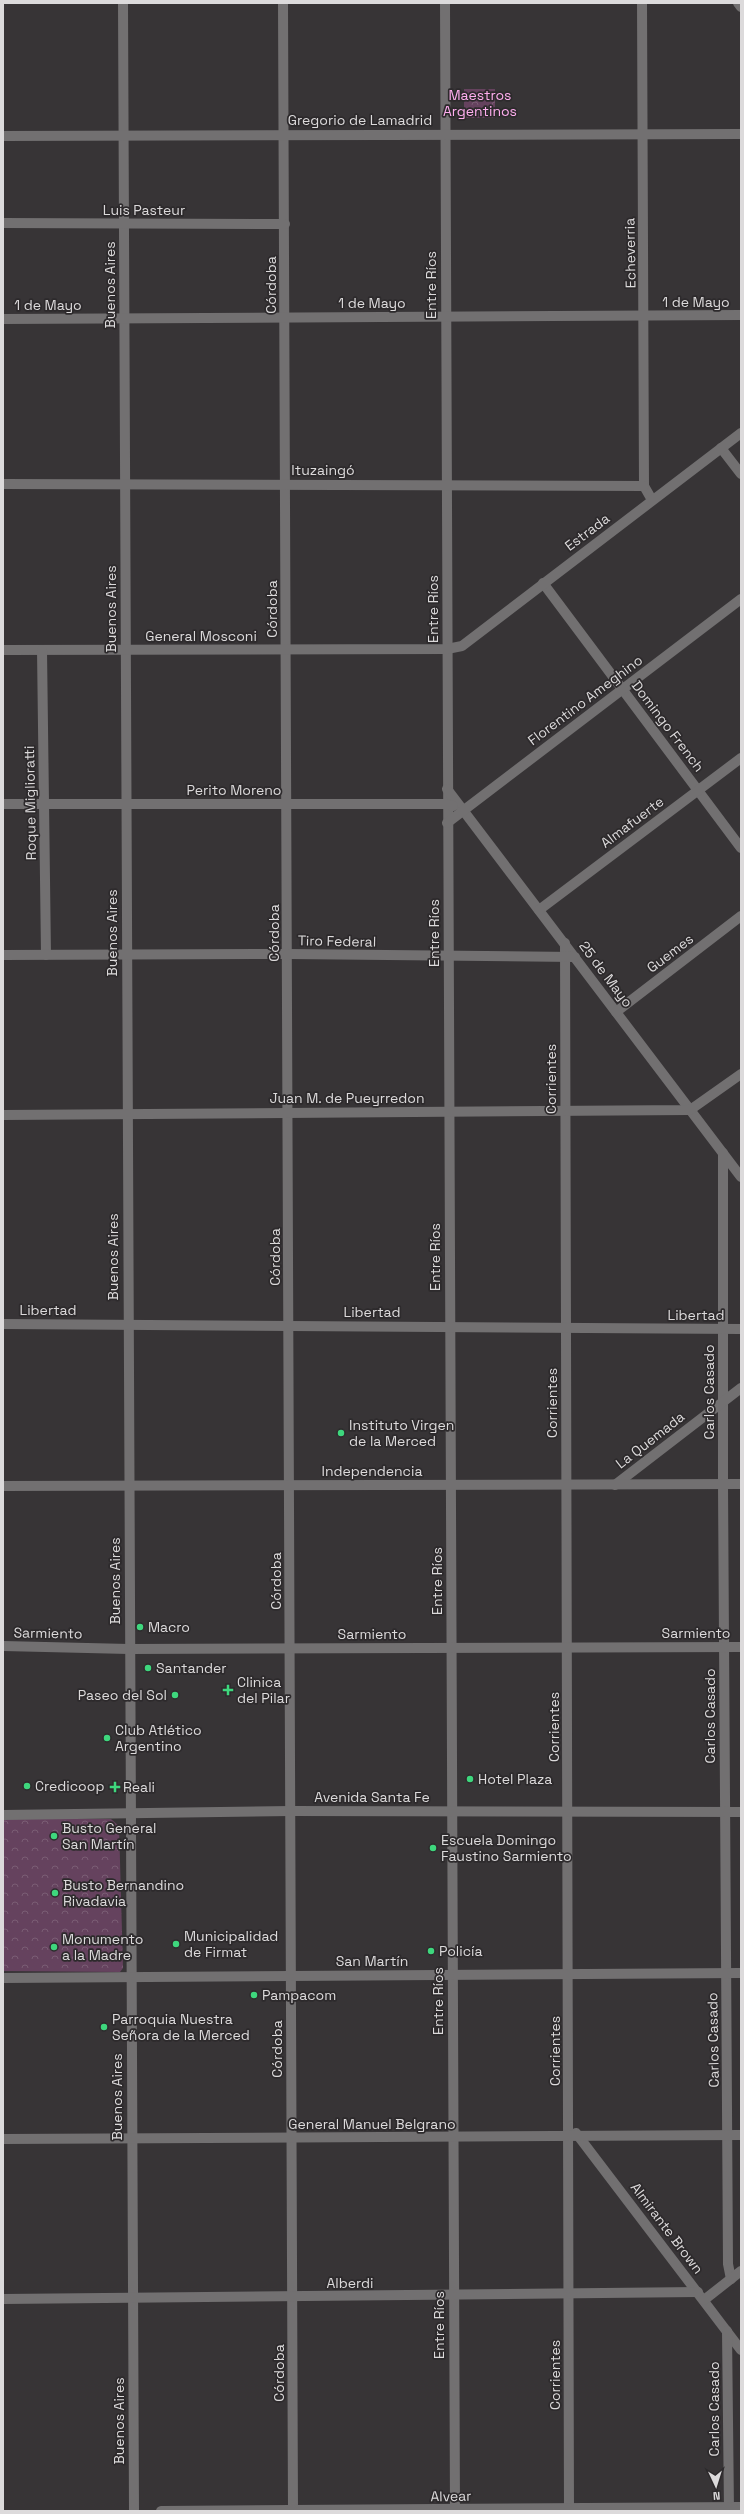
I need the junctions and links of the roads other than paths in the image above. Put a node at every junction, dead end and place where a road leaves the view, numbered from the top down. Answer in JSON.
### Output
{"nodes":[{"id":1,"x":123,"y":3,"type":"edge"},
{"id":2,"x":283,"y":3,"type":"edge"},
{"id":3,"x":445,"y":3,"type":"edge"},
{"id":4,"x":642,"y":3,"type":"edge"},
{"id":5,"x":738,"y":3,"type":"edge"},
{"id":6,"x":741,"y":6,"type":"edge"},
{"id":7,"x":643,"y":133,"type":"junction"},
{"id":8,"x":284,"y":134,"type":"junction"},
{"id":9,"x":445,"y":134,"type":"junction"},
{"id":10,"x":741,"y":134,"type":"edge"},
{"id":11,"x":3,"y":136,"type":"edge"},
{"id":12,"x":124,"y":136,"type":"junction"},
{"id":13,"x":3,"y":224,"type":"edge"},
{"id":14,"x":285,"y":224,"type":"junction"},
{"id":15,"x":124,"y":225,"type":"junction"},
{"id":16,"x":741,"y":315,"type":"edge"},
{"id":17,"x":645,"y":316,"type":"junction"},
{"id":18,"x":285,"y":317,"type":"junction"},
{"id":19,"x":446,"y":317,"type":"junction"},
{"id":20,"x":3,"y":319,"type":"edge"},
{"id":21,"x":124,"y":319,"type":"junction"},
{"id":22,"x":741,"y":433,"type":"edge"},
{"id":23,"x":722,"y":448,"type":"junction"},
{"id":24,"x":741,"y":474,"type":"edge"},
{"id":25,"x":3,"y":484,"type":"edge"},
{"id":26,"x":125,"y":484,"type":"junction"},
{"id":27,"x":286,"y":484,"type":"junction"},
{"id":28,"x":447,"y":484,"type":"junction"},
{"id":29,"x":644,"y":486,"type":"junction"},
{"id":30,"x":652,"y":500,"type":"junction"},
{"id":31,"x":543,"y":583,"type":"junction"},
{"id":32,"x":741,"y":599,"type":"edge"},
{"id":33,"x":447,"y":649,"type":"junction"},
{"id":34,"x":3,"y":650,"type":"edge"},
{"id":35,"x":42,"y":650,"type":"junction"},
{"id":36,"x":125,"y":650,"type":"junction"},
{"id":37,"x":287,"y":650,"type":"junction"},
{"id":38,"x":622,"y":689,"type":"junction"},
{"id":39,"x":741,"y":758,"type":"edge"},
{"id":40,"x":447,"y":789,"type":"junction"},
{"id":41,"x":698,"y":790,"type":"junction"},
{"id":42,"x":3,"y":804,"type":"edge"},
{"id":43,"x":44,"y":804,"type":"junction"},
{"id":44,"x":126,"y":804,"type":"junction"},
{"id":45,"x":288,"y":804,"type":"junction"},
{"id":46,"x":447,"y":804,"type":"junction"},
{"id":47,"x":463,"y":810,"type":"junction"},
{"id":48,"x":447,"y":823,"type":"junction"},
{"id":49,"x":741,"y":848,"type":"edge"},
{"id":50,"x":539,"y":910,"type":"junction"},
{"id":51,"x":741,"y":916,"type":"edge"},
{"id":52,"x":565,"y":943,"type":"junction"},
{"id":53,"x":288,"y":954,"type":"junction"},
{"id":54,"x":3,"y":955,"type":"edge"},
{"id":55,"x":46,"y":955,"type":"junction"},
{"id":56,"x":126,"y":956,"type":"junction"},
{"id":57,"x":448,"y":956,"type":"junction"},
{"id":58,"x":565,"y":957,"type":"junction"},
{"id":59,"x":576,"y":958,"type":"junction"},
{"id":60,"x":616,"y":1012,"type":"junction"},
{"id":61,"x":741,"y":1074,"type":"edge"},
{"id":62,"x":690,"y":1110,"type":"junction"},
{"id":63,"x":565,"y":1111,"type":"junction"},
{"id":64,"x":449,"y":1112,"type":"junction"},
{"id":65,"x":289,"y":1113,"type":"junction"},
{"id":66,"x":127,"y":1114,"type":"junction"},
{"id":67,"x":3,"y":1115,"type":"edge"},
{"id":68,"x":723,"y":1153,"type":"junction"},
{"id":69,"x":741,"y":1177,"type":"edge"},
{"id":70,"x":3,"y":1324,"type":"edge"},
{"id":71,"x":128,"y":1324,"type":"junction"},
{"id":72,"x":290,"y":1326,"type":"junction"},
{"id":73,"x":450,"y":1327,"type":"junction"},
{"id":74,"x":566,"y":1328,"type":"junction"},
{"id":75,"x":723,"y":1329,"type":"junction"},
{"id":76,"x":741,"y":1329,"type":"edge"},
{"id":77,"x":741,"y":1388,"type":"edge"},
{"id":78,"x":723,"y":1401,"type":"junction"},
{"id":79,"x":741,"y":1484,"type":"edge"},
{"id":80,"x":290,"y":1485,"type":"junction"},
{"id":81,"x":451,"y":1485,"type":"junction"},
{"id":82,"x":567,"y":1485,"type":"junction"},
{"id":83,"x":615,"y":1485,"type":"junction"},
{"id":84,"x":723,"y":1485,"type":"junction"},
{"id":85,"x":3,"y":1486,"type":"edge"},
{"id":86,"x":128,"y":1486,"type":"junction"},
{"id":87,"x":3,"y":1646,"type":"edge"},
{"id":88,"x":724,"y":1647,"type":"junction"},
{"id":89,"x":741,"y":1647,"type":"edge"},
{"id":90,"x":290,"y":1648,"type":"junction"},
{"id":91,"x":451,"y":1648,"type":"junction"},
{"id":92,"x":567,"y":1648,"type":"junction"},
{"id":93,"x":129,"y":1649,"type":"junction"},
{"id":94,"x":291,"y":1811,"type":"junction"},
{"id":95,"x":452,"y":1811,"type":"junction"},
{"id":96,"x":568,"y":1812,"type":"junction"},
{"id":97,"x":725,"y":1812,"type":"junction"},
{"id":98,"x":741,"y":1812,"type":"edge"},
{"id":99,"x":130,"y":1813,"type":"junction"},
{"id":100,"x":3,"y":1815,"type":"edge"},
{"id":101,"x":726,"y":1973,"type":"junction"},
{"id":102,"x":741,"y":1973,"type":"edge"},
{"id":103,"x":569,"y":1974,"type":"junction"},
{"id":104,"x":452,"y":1975,"type":"junction"},
{"id":105,"x":291,"y":1976,"type":"junction"},
{"id":106,"x":130,"y":1977,"type":"junction"},
{"id":107,"x":3,"y":1978,"type":"edge"},
{"id":108,"x":569,"y":2125,"type":"joint"},
{"id":109,"x":728,"y":2135,"type":"junction"},
{"id":110,"x":741,"y":2135,"type":"edge"},
{"id":111,"x":574,"y":2137,"type":"junction"},
{"id":112,"x":3,"y":2138,"type":"edge"},
{"id":113,"x":131,"y":2138,"type":"junction"},
{"id":114,"x":291,"y":2138,"type":"junction"},
{"id":115,"x":453,"y":2138,"type":"junction"},
{"id":116,"x":741,"y":2271,"type":"edge"},
{"id":117,"x":731,"y":2279,"type":"junction"},
{"id":118,"x":569,"y":2294,"type":"junction"},
{"id":119,"x":453,"y":2296,"type":"junction"},
{"id":120,"x":701,"y":2296,"type":"junction"},
{"id":121,"x":293,"y":2298,"type":"junction"},
{"id":122,"x":132,"y":2299,"type":"junction"},
{"id":123,"x":3,"y":2300,"type":"edge"},
{"id":124,"x":727,"y":2331,"type":"junction"},
{"id":125,"x":741,"y":2350,"type":"edge"},
{"id":126,"x":741,"y":2507,"type":"edge"},
{"id":127,"x":729,"y":2509,"type":"edge"},
{"id":128,"x":455,"y":2510,"type":"edge"},
{"id":129,"x":569,"y":2510,"type":"edge"},
{"id":130,"x":134,"y":2511,"type":"edge"},
{"id":131,"x":161,"y":2511,"type":"edge"},
{"id":132,"x":293,"y":2511,"type":"edge"}],
"edges":[{"from":1,"to":12,"type":"street","name":"Buenos Aires"},
{"from":2,"to":8,"type":"street","name":"Córdoba"},
{"from":3,"to":9,"type":"street","name":"Entre Ríos"},
{"from":4,"to":7,"type":"street","name":"Echeverria"},
{"from":5,"to":6,"type":"street"},
{"from":7,"to":9,"type":"street","name":"Gregorio de Lamadrid"},
{"from":7,"to":10,"type":"street","name":"Gregorio de Lamadrid"},
{"from":7,"to":17,"type":"street","name":"Echeverria"},
{"from":8,"to":9,"type":"street","name":"Gregorio de Lamadrid"},
{"from":8,"to":12,"type":"street","name":"Gregorio de Lamadrid"},
{"from":8,"to":14,"type":"street","name":"Córdoba"},
{"from":9,"to":19,"type":"street","name":"Entre Ríos"},
{"from":11,"to":12,"type":"street","name":"Gregorio de Lamadrid"},
{"from":12,"to":15,"type":"street","name":"Buenos Aires"},
{"from":13,"to":15,"type":"street","name":"Luis Pasteur"},
{"from":14,"to":15,"type":"street","name":"Luis Pasteur"},
{"from":14,"to":18,"type":"street","name":"Córdoba"},
{"from":15,"to":21,"type":"street","name":"Buenos Aires"},
{"from":16,"to":17,"type":"street","name":"1 de Mayo"},
{"from":17,"to":19,"type":"street","name":"1 de Mayo"},
{"from":17,"to":29,"type":"street","name":"Echeverria"},
{"from":18,"to":19,"type":"street","name":"1 de Mayo"},
{"from":18,"to":21,"type":"street","name":"1 de Mayo"},
{"from":18,"to":27,"type":"street","name":"Córdoba"},
{"from":19,"to":28,"type":"street","name":"Entre Ríos"},
{"from":20,"to":21,"type":"street","name":"1 de Mayo"},
{"from":21,"to":26,"type":"street","name":"Buenos Aires"},
{"from":22,"to":23,"type":"street","name":"Estrada"},
{"from":23,"to":24,"type":"street"},
{"from":23,"to":30,"type":"street","name":"Estrada"},
{"from":25,"to":26,"type":"street","name":"Ituzaingó"},
{"from":26,"to":27,"type":"street","name":"Ituzaingó"},
{"from":26,"to":36,"type":"street","name":"Buenos Aires"},
{"from":27,"to":28,"type":"street","name":"Ituzaingó"},
{"from":27,"to":37,"type":"street","name":"Córdoba"},
{"from":28,"to":29,"type":"street","name":"Ituzaingó"},
{"from":28,"to":33,"type":"street","name":"Entre Ríos"},
{"from":29,"to":30,"type":"street"},
{"from":30,"to":31,"type":"street","name":"Estrada"},
{"from":31,"to":33,"type":"street","name":"Estrada"},
{"from":31,"to":38,"type":"street","name":"Domingo French"},
{"from":32,"to":38,"type":"street","name":"Florentino Ameghino"},
{"from":33,"to":37,"type":"street","name":"General Mosconi"},
{"from":33,"to":40,"type":"street","name":"Entre Ríos"},
{"from":34,"to":35,"type":"street","name":"General Mosconi"},
{"from":35,"to":36,"type":"street","name":"General Mosconi"},
{"from":35,"to":43,"type":"street","name":"Roque Miglioratti"},
{"from":36,"to":37,"type":"street","name":"General Mosconi"},
{"from":36,"to":44,"type":"street","name":"Buenos Aires"},
{"from":37,"to":45,"type":"street","name":"Córdoba"},
{"from":38,"to":41,"type":"street","name":"Domingo French"},
{"from":38,"to":47,"type":"street","name":"Florentino Ameghino"},
{"from":39,"to":41,"type":"street","name":"Almafuerte"},
{"from":40,"to":46,"type":"street","name":"Entre Ríos"},
{"from":40,"to":47,"type":"street","name":"25 de Mayo"},
{"from":41,"to":49,"type":"street","name":"Domingo French"},
{"from":41,"to":50,"type":"street","name":"Almafuerte"},
{"from":42,"to":43,"type":"street","name":"Perito Moreno"},
{"from":43,"to":44,"type":"street","name":"Perito Moreno"},
{"from":43,"to":55,"type":"street","name":"Roque Miglioratti"},
{"from":44,"to":45,"type":"street","name":"Perito Moreno"},
{"from":44,"to":56,"type":"street","name":"Buenos Aires"},
{"from":45,"to":46,"type":"street","name":"Perito Moreno"},
{"from":45,"to":53,"type":"street","name":"Córdoba"},
{"from":46,"to":47,"type":"street","name":"Perito Moreno"},
{"from":46,"to":48,"type":"street","name":"Entre Ríos"},
{"from":47,"to":48,"type":"street","name":"Florentino Ameghino"},
{"from":47,"to":50,"type":"street","name":"25 de Mayo"},
{"from":48,"to":57,"type":"street","name":"Entre Ríos"},
{"from":50,"to":52,"type":"street","name":"25 de Mayo"},
{"from":51,"to":60,"type":"street","name":"Guemes"},
{"from":52,"to":58,"type":"street","name":"Corrientes"},
{"from":52,"to":59,"type":"street","name":"25 de Mayo"},
{"from":53,"to":56,"type":"street","name":"Tiro Federal"},
{"from":53,"to":57,"type":"street","name":"Tiro Federal"},
{"from":53,"to":65,"type":"street","name":"Córdoba"},
{"from":54,"to":55,"type":"street","name":"Tiro Federal"},
{"from":55,"to":56,"type":"street","name":"Tiro Federal"},
{"from":56,"to":66,"type":"street","name":"Buenos Aires"},
{"from":57,"to":58,"type":"street","name":"Tiro Federal"},
{"from":57,"to":64,"type":"street","name":"Entre Ríos"},
{"from":58,"to":59,"type":"street","name":"Tiro Federal"},
{"from":58,"to":63,"type":"street","name":"Corrientes"},
{"from":59,"to":60,"type":"street","name":"25 de Mayo"},
{"from":60,"to":62,"type":"street","name":"25 de Mayo"},
{"from":61,"to":62,"type":"street"},
{"from":62,"to":63,"type":"street","name":"Juan M. de Pueyrredon"},
{"from":62,"to":68,"type":"street","name":"25 de Mayo"},
{"from":63,"to":64,"type":"street","name":"Juan M. de Pueyrredon"},
{"from":63,"to":74,"type":"street","name":"Corrientes"},
{"from":64,"to":65,"type":"street","name":"Juan M. de Pueyrredon"},
{"from":64,"to":73,"type":"street","name":"Entre Ríos"},
{"from":65,"to":66,"type":"street","name":"Juan M. de Pueyrredon"},
{"from":65,"to":72,"type":"street","name":"Córdoba"},
{"from":66,"to":67,"type":"street","name":"Juan M. de Pueyrredon"},
{"from":66,"to":71,"type":"street","name":"Buenos Aires"},
{"from":68,"to":69,"type":"street","name":"25 de Mayo"},
{"from":68,"to":75,"type":"street","name":"Carlos Casado"},
{"from":70,"to":71,"type":"street","name":"Libertad"},
{"from":71,"to":72,"type":"street","name":"Libertad"},
{"from":71,"to":86,"type":"street","name":"Buenos Aires"},
{"from":72,"to":73,"type":"street","name":"Libertad"},
{"from":72,"to":80,"type":"street","name":"Córdoba"},
{"from":73,"to":74,"type":"street","name":"Libertad"},
{"from":73,"to":81,"type":"street","name":"Entre Ríos"},
{"from":74,"to":75,"type":"street","name":"Libertad"},
{"from":74,"to":82,"type":"street","name":"Corrientes"},
{"from":75,"to":76,"type":"street","name":"Libertad"},
{"from":75,"to":78,"type":"street","name":"Carlos Casado"},
{"from":77,"to":78,"type":"street","name":"La Quemada"},
{"from":78,"to":83,"type":"street","name":"La Quemada"},
{"from":78,"to":84,"type":"street","name":"Carlos Casado"},
{"from":79,"to":84,"type":"street","name":"Independencia"},
{"from":80,"to":81,"type":"street","name":"Independencia"},
{"from":80,"to":86,"type":"street","name":"Independencia"},
{"from":80,"to":90,"type":"street","name":"Córdoba"},
{"from":81,"to":82,"type":"street","name":"Independencia"},
{"from":81,"to":91,"type":"street","name":"Entre Ríos"},
{"from":82,"to":83,"type":"street","name":"Independencia"},
{"from":82,"to":92,"type":"street","name":"Corrientes"},
{"from":83,"to":84,"type":"street","name":"Independencia"},
{"from":84,"to":88,"type":"street","name":"Carlos Casado"},
{"from":85,"to":86,"type":"street","name":"Independencia"},
{"from":86,"to":93,"type":"street","name":"Buenos Aires"},
{"from":87,"to":93,"type":"street","name":"Sarmiento"},
{"from":88,"to":89,"type":"street","name":"Sarmiento"},
{"from":88,"to":92,"type":"street","name":"Sarmiento"},
{"from":88,"to":97,"type":"street","name":"Carlos Casado"},
{"from":90,"to":91,"type":"street","name":"Sarmiento"},
{"from":90,"to":93,"type":"street","name":"Sarmiento"},
{"from":90,"to":94,"type":"street","name":"Córdoba"},
{"from":91,"to":92,"type":"street","name":"Sarmiento"},
{"from":91,"to":95,"type":"street","name":"Entre Ríos"},
{"from":92,"to":96,"type":"street","name":"Corrientes"},
{"from":93,"to":99,"type":"street","name":"Buenos Aires"},
{"from":94,"to":95,"type":"street","name":"Avenida Santa Fe"},
{"from":94,"to":99,"type":"street","name":"Avenida Santa Fe"},
{"from":94,"to":105,"type":"street","name":"Córdoba"},
{"from":95,"to":96,"type":"street","name":"Avenida Santa Fe"},
{"from":95,"to":104,"type":"street","name":"Entre Ríos"},
{"from":96,"to":97,"type":"street","name":"Avenida Santa Fe"},
{"from":96,"to":103,"type":"street","name":"Corrientes"},
{"from":97,"to":98,"type":"street","name":"Avenida Santa Fe"},
{"from":97,"to":101,"type":"street","name":"Carlos Casado"},
{"from":99,"to":100,"type":"street","name":"Avenida Santa Fe"},
{"from":99,"to":106,"type":"street","name":"Buenos Aires"},
{"from":101,"to":102,"type":"street","name":"San Martín"},
{"from":101,"to":103,"type":"street","name":"San Martín"},
{"from":101,"to":109,"type":"street","name":"Carlos Casado"},
{"from":103,"to":104,"type":"street","name":"San Martín"},
{"from":103,"to":108,"type":"street","name":"Corrientes"},
{"from":104,"to":105,"type":"street","name":"San Martín"},
{"from":104,"to":115,"type":"street","name":"Entre Ríos"},
{"from":105,"to":106,"type":"street","name":"San Martín"},
{"from":105,"to":114,"type":"street","name":"Córdoba"},
{"from":106,"to":107,"type":"street","name":"San Martín"},
{"from":106,"to":113,"type":"street","name":"Buenos Aires"},
{"from":108,"to":111,"type":"street","name":"Almirante Brown"},
{"from":109,"to":110,"type":"street","name":"General Manuel Belgrano"},
{"from":109,"to":111,"type":"street","name":"General Manuel Belgrano"},
{"from":109,"to":117,"type":"street","name":"Carlos Casado"},
{"from":111,"to":115,"type":"street","name":"General Manuel Belgrano"},
{"from":111,"to":118,"type":"street","name":"Corrientes"},
{"from":111,"to":120,"type":"street","name":"Almirante Brown"},
{"from":112,"to":113,"type":"street","name":"General Manuel Belgrano"},
{"from":113,"to":114,"type":"street","name":"General Manuel Belgrano"},
{"from":113,"to":122,"type":"street","name":"Buenos Aires"},
{"from":114,"to":115,"type":"street","name":"General Manuel Belgrano"},
{"from":114,"to":121,"type":"street","name":"Córdoba"},
{"from":115,"to":119,"type":"street","name":"Entre Ríos"},
{"from":116,"to":117,"type":"street"},
{"from":117,"to":120,"type":"street"},
{"from":118,"to":119,"type":"street","name":"Alberdi"},
{"from":118,"to":120,"type":"street","name":"Alberdi"},
{"from":118,"to":129,"type":"street","name":"Corrientes"},
{"from":119,"to":121,"type":"street","name":"Alberdi"},
{"from":119,"to":128,"type":"street","name":"Entre Ríos"},
{"from":120,"to":124,"type":"street","name":"Almirante Brown"},
{"from":121,"to":122,"type":"street","name":"Alberdi"},
{"from":121,"to":132,"type":"street","name":"Córdoba"},
{"from":122,"to":123,"type":"street","name":"Alberdi"},
{"from":122,"to":130,"type":"street","name":"Buenos Aires"},
{"from":124,"to":125,"type":"street","name":"Almirante Brown"},
{"from":124,"to":127,"type":"street","name":"Carlos Casado"},
{"from":126,"to":127,"type":"street","name":"Alvear"},
{"from":127,"to":129,"type":"street","name":"Alvear"},
{"from":128,"to":129,"type":"street","name":"Alvear"},
{"from":128,"to":132,"type":"street","name":"Alvear"},
{"from":131,"to":132,"type":"street","name":"Alvear"}]}
